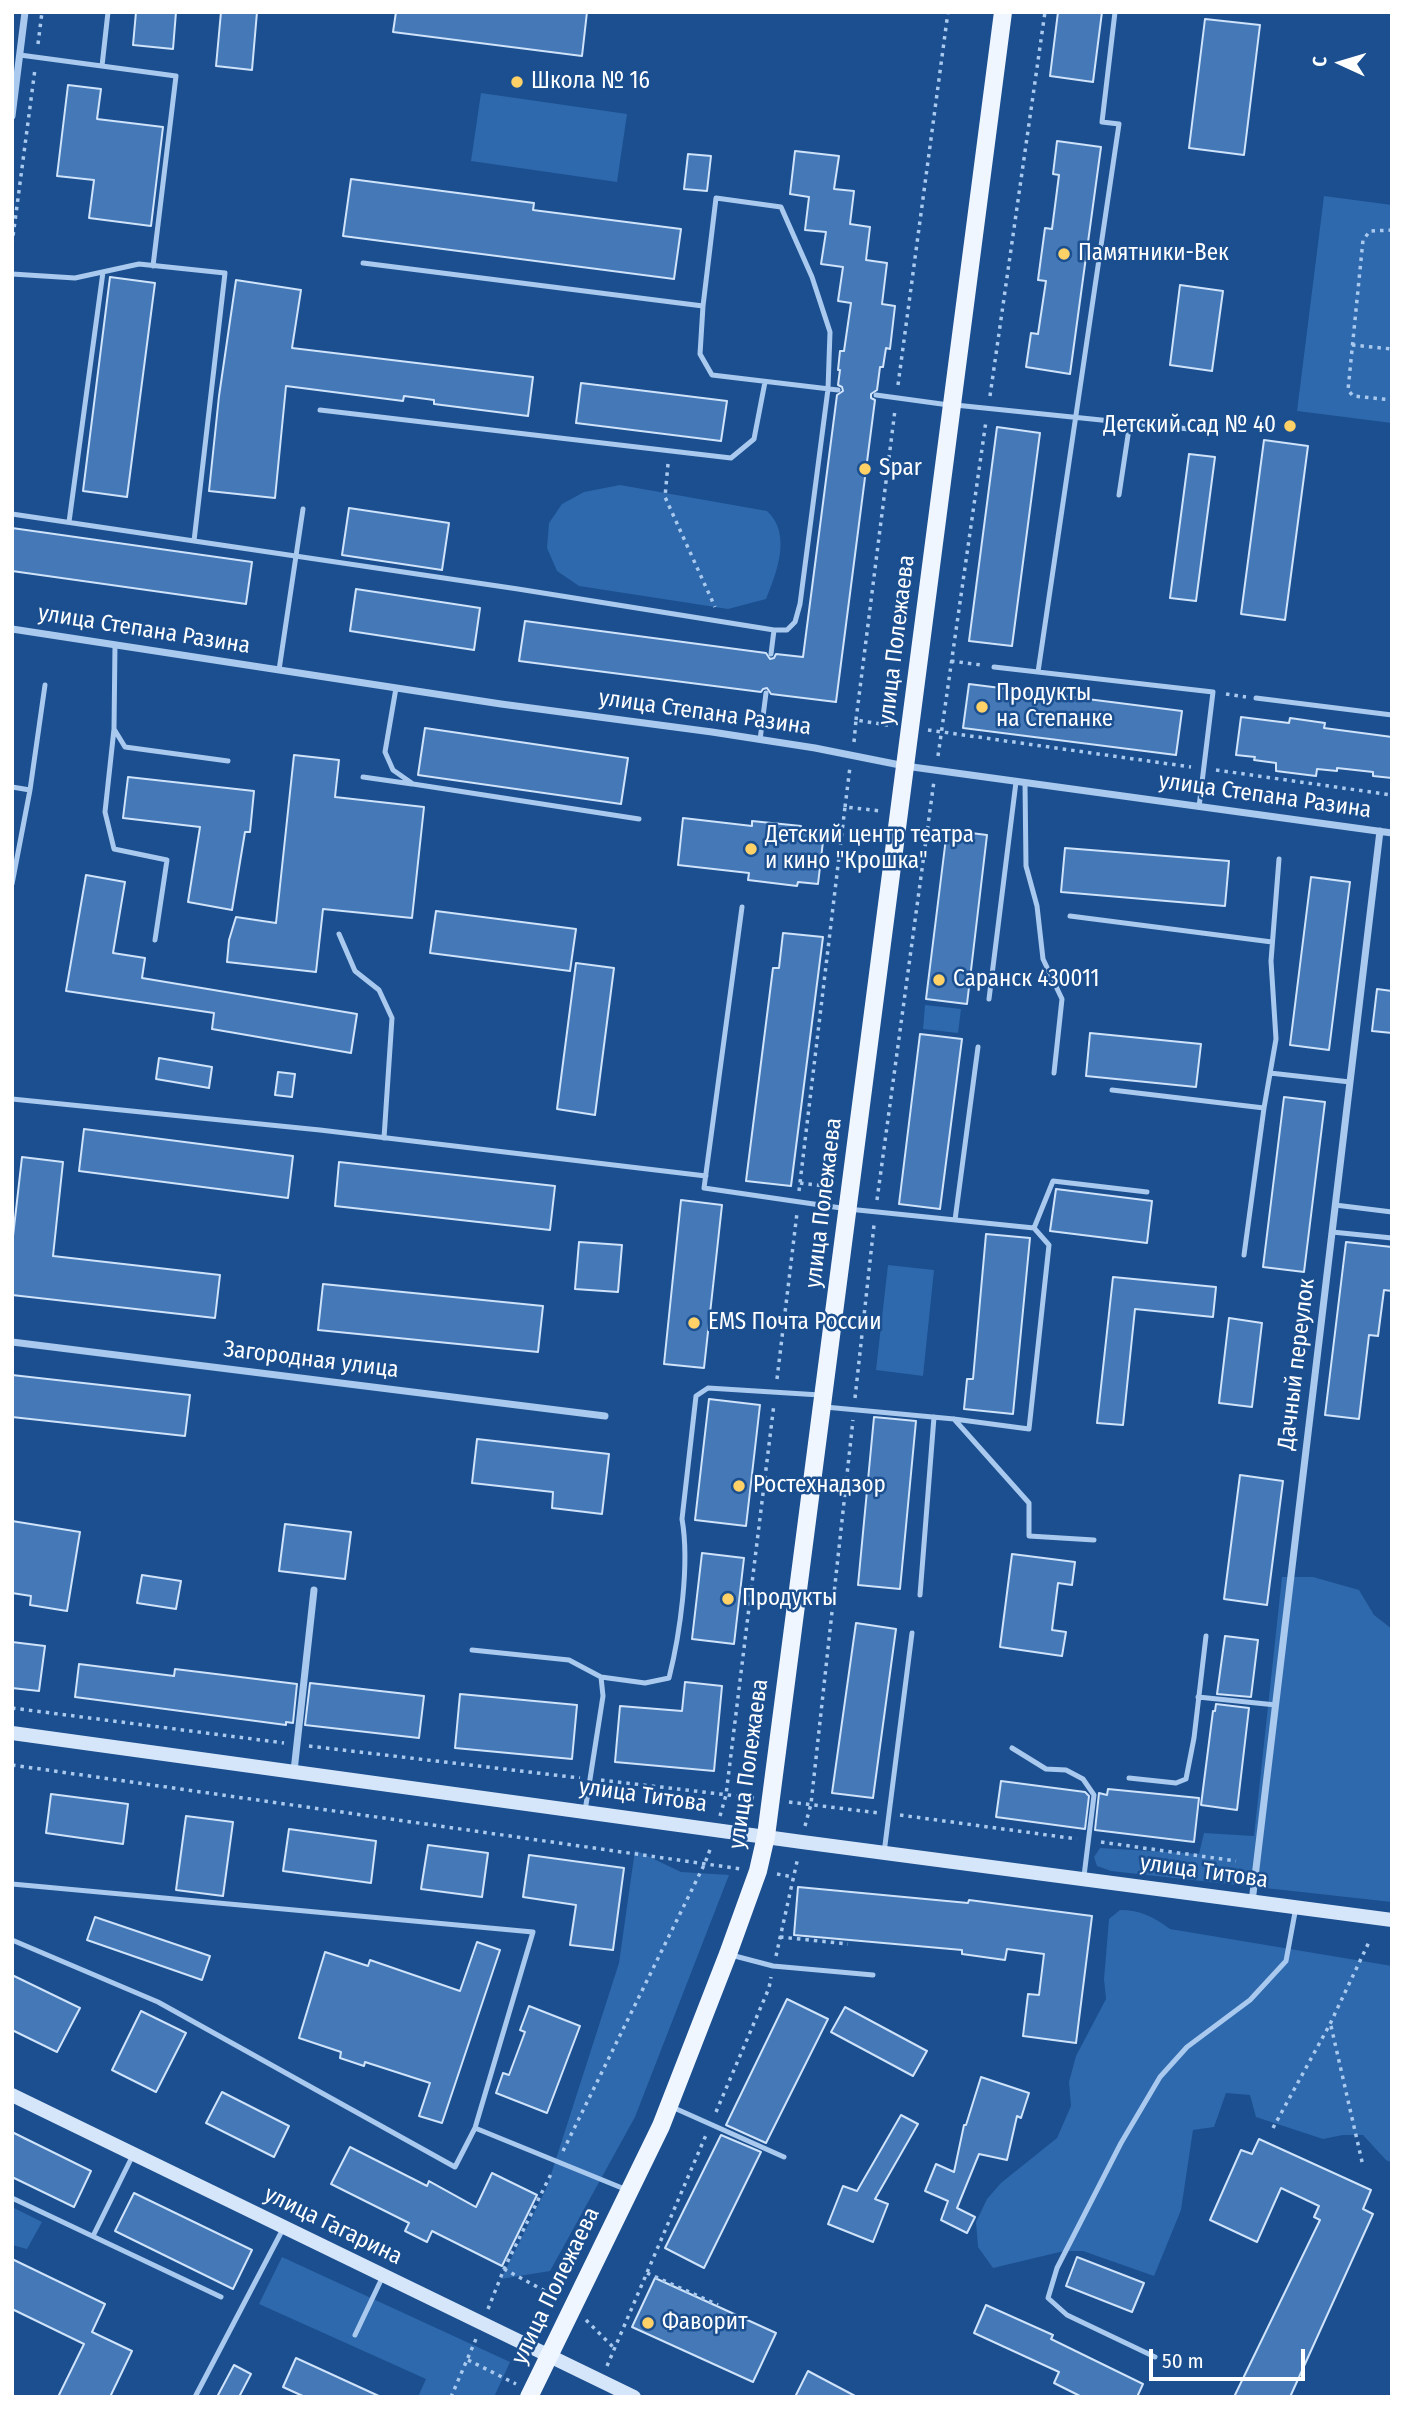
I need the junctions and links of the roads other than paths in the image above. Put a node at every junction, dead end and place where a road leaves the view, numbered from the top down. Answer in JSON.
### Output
{"nodes":[{"id":1,"x":25,"y":12,"type":"edge"},
{"id":2,"x":108,"y":12,"type":"edge"},
{"id":3,"x":1003,"y":12,"type":"edge"},
{"id":4,"x":1115,"y":12,"type":"edge"},
{"id":5,"x":20,"y":55,"type":"junction"},
{"id":6,"x":102,"y":66,"type":"junction"},
{"id":7,"x":12,"y":116,"type":"edge"},
{"id":8,"x":363,"y":264,"type":"dead end"},
{"id":9,"x":153,"y":266,"type":"junction"},
{"id":10,"x":103,"y":272,"type":"junction"},
{"id":11,"x":12,"y":274,"type":"edge"},
{"id":12,"x":703,"y":306,"type":"junction"},
{"id":13,"x":765,"y":382,"type":"junction"},
{"id":14,"x":828,"y":389,"type":"junction"},
{"id":15,"x":838,"y":390,"type":"dead end"},
{"id":16,"x":876,"y":395,"type":"dead end"},
{"id":17,"x":952,"y":405,"type":"junction"},
{"id":18,"x":320,"y":410,"type":"dead end"},
{"id":19,"x":1076,"y":416,"type":"junction"},
{"id":20,"x":1130,"y":422,"type":"junction"},
{"id":21,"x":1189,"y":429,"type":"dead end"},
{"id":22,"x":1119,"y":495,"type":"dead end"},
{"id":23,"x":303,"y":509,"type":"dead end"},
{"id":24,"x":12,"y":514,"type":"edge"},
{"id":25,"x":69,"y":522,"type":"junction"},
{"id":26,"x":194,"y":541,"type":"junction"},
{"id":27,"x":297,"y":556,"type":"junction"},
{"id":28,"x":12,"y":629,"type":"edge"},
{"id":29,"x":774,"y":630,"type":"junction"},
{"id":30,"x":115,"y":645,"type":"junction"},
{"id":31,"x":771,"y":654,"type":"dead end"},
{"id":32,"x":994,"y":667,"type":"road end"},
{"id":33,"x":279,"y":670,"type":"junction"},
{"id":34,"x":1038,"y":672,"type":"junction"},
{"id":35,"x":45,"y":685,"type":"dead end"},
{"id":36,"x":396,"y":688,"type":"junction"},
{"id":37,"x":766,"y":693,"type":"dead end"},
{"id":38,"x":1256,"y":698,"type":"road end"},
{"id":39,"x":1392,"y":715,"type":"edge"},
{"id":40,"x":114,"y":729,"type":"junction"},
{"id":41,"x":760,"y":740,"type":"junction"},
{"id":42,"x":228,"y":761,"type":"dead end"},
{"id":43,"x":905,"y":766,"type":"junction"},
{"id":44,"x":363,"y":778,"type":"dead end"},
{"id":45,"x":1021,"y":782,"type":"junction"},
{"id":46,"x":413,"y":784,"type":"junction"},
{"id":47,"x":12,"y":787,"type":"edge"},
{"id":48,"x":30,"y":790,"type":"junction"},
{"id":49,"x":1199,"y":807,"type":"junction"},
{"id":50,"x":639,"y":819,"type":"dead end"},
{"id":51,"x":1380,"y":831,"type":"junction"},
{"id":52,"x":1392,"y":833,"type":"edge"},
{"id":53,"x":1279,"y":859,"type":"dead end"},
{"id":54,"x":12,"y":884,"type":"edge"},
{"id":55,"x":743,"y":908,"type":"dead end"},
{"id":56,"x":1070,"y":916,"type":"dead end"},
{"id":57,"x":340,"y":934,"type":"dead end"},
{"id":58,"x":155,"y":940,"type":"dead end"},
{"id":59,"x":1272,"y":942,"type":"junction"},
{"id":60,"x":989,"y":999,"type":"dead end"},
{"id":61,"x":978,"y":1047,"type":"dead end"},
{"id":62,"x":1054,"y":1073,"type":"dead end"},
{"id":63,"x":1270,"y":1073,"type":"junction"},
{"id":64,"x":1350,"y":1082,"type":"junction"},
{"id":65,"x":1112,"y":1090,"type":"dead end"},
{"id":66,"x":12,"y":1099,"type":"edge"},
{"id":67,"x":1264,"y":1108,"type":"junction"},
{"id":68,"x":384,"y":1138,"type":"junction"},
{"id":69,"x":706,"y":1176,"type":"junction"},
{"id":70,"x":1147,"y":1192,"type":"dead end"},
{"id":71,"x":1335,"y":1205,"type":"junction"},
{"id":72,"x":848,"y":1209,"type":"junction"},
{"id":73,"x":1392,"y":1212,"type":"edge"},
{"id":74,"x":955,"y":1220,"type":"junction"},
{"id":75,"x":1034,"y":1228,"type":"junction"},
{"id":76,"x":1332,"y":1232,"type":"junction"},
{"id":77,"x":1392,"y":1238,"type":"edge"},
{"id":78,"x":1244,"y":1255,"type":"dead end"},
{"id":79,"x":12,"y":1342,"type":"edge"},
{"id":80,"x":823,"y":1401,"type":"junction"},
{"id":81,"x":605,"y":1416,"type":"dead end"},
{"id":82,"x":934,"y":1417,"type":"junction"},
{"id":83,"x":954,"y":1419,"type":"junction"},
{"id":84,"x":1094,"y":1540,"type":"dead end"},
{"id":85,"x":314,"y":1590,"type":"dead end"},
{"id":86,"x":920,"y":1595,"type":"dead end"},
{"id":87,"x":912,"y":1633,"type":"dead end"},
{"id":88,"x":1206,"y":1636,"type":"dead end"},
{"id":89,"x":472,"y":1650,"type":"dead end"},
{"id":90,"x":601,"y":1677,"type":"junction"},
{"id":91,"x":1198,"y":1697,"type":"junction"},
{"id":92,"x":1276,"y":1705,"type":"junction"},
{"id":93,"x":12,"y":1733,"type":"edge"},
{"id":94,"x":1012,"y":1748,"type":"dead end"},
{"id":95,"x":294,"y":1771,"type":"junction"},
{"id":96,"x":1129,"y":1778,"type":"dead end"},
{"id":97,"x":585,"y":1811,"type":"junction"},
{"id":98,"x":766,"y":1836,"type":"junction"},
{"id":99,"x":884,"y":1853,"type":"junction"},
{"id":100,"x":1083,"y":1879,"type":"junction"},
{"id":101,"x":12,"y":1884,"type":"edge"},
{"id":102,"x":1252,"y":1902,"type":"junction"},
{"id":103,"x":1296,"y":1908,"type":"junction"},
{"id":104,"x":1392,"y":1920,"type":"edge"},
{"id":105,"x":12,"y":1940,"type":"edge"},
{"id":106,"x":728,"y":1954,"type":"junction"},
{"id":107,"x":873,"y":1975,"type":"dead end"},
{"id":108,"x":12,"y":2095,"type":"edge"},
{"id":109,"x":669,"y":2106,"type":"junction"},
{"id":110,"x":475,"y":2128,"type":"junction"},
{"id":111,"x":133,"y":2154,"type":"junction"},
{"id":112,"x":784,"y":2157,"type":"dead end"},
{"id":113,"x":630,"y":2191,"type":"junction"},
{"id":114,"x":12,"y":2198,"type":"edge"},
{"id":115,"x":284,"y":2227,"type":"junction"},
{"id":116,"x":93,"y":2236,"type":"junction"},
{"id":117,"x":383,"y":2276,"type":"junction"},
{"id":118,"x":221,"y":2298,"type":"dead end"},
{"id":119,"x":355,"y":2335,"type":"dead end"},
{"id":120,"x":548,"y":2356,"type":"junction"},
{"id":121,"x":1154,"y":2357,"type":"dead end"},
{"id":122,"x":530,"y":2394,"type":"edge"},
{"id":123,"x":195,"y":2397,"type":"edge"},
{"id":124,"x":634,"y":2397,"type":"edge"}],
"edges":[{"from":1,"to":5,"type":"street"},
{"from":2,"to":6,"type":"lane"},
{"from":3,"to":17,"type":"main road","name":"улица Полежаева"},
{"from":4,"to":19,"type":"lane"},
{"from":5,"to":6,"type":"lane"},
{"from":5,"to":7,"type":"street"},
{"from":6,"to":9,"type":"lane"},
{"from":8,"to":12,"type":"lane"},
{"from":9,"to":10,"type":"lane"},
{"from":9,"to":26,"type":"lane"},
{"from":10,"to":11,"type":"lane"},
{"from":10,"to":25,"type":"lane"},
{"from":12,"to":13,"type":"lane"},
{"from":12,"to":14,"type":"lane"},
{"from":13,"to":14,"type":"lane"},
{"from":13,"to":18,"type":"lane"},
{"from":14,"to":15,"type":"lane"},
{"from":14,"to":29,"type":"lane"},
{"from":16,"to":17,"type":"lane"},
{"from":17,"to":19,"type":"lane"},
{"from":17,"to":43,"type":"main road","name":"улица Полежаева"},
{"from":19,"to":20,"type":"lane"},
{"from":19,"to":34,"type":"lane"},
{"from":20,"to":21,"type":"lane"},
{"from":20,"to":22,"type":"lane"},
{"from":23,"to":27,"type":"lane"},
{"from":24,"to":25,"type":"lane"},
{"from":25,"to":26,"type":"lane"},
{"from":26,"to":27,"type":"lane"},
{"from":27,"to":29,"type":"lane"},
{"from":27,"to":33,"type":"lane"},
{"from":28,"to":30,"type":"street","name":"улица Степана Разина"},
{"from":29,"to":31,"type":"lane"},
{"from":30,"to":33,"type":"street","name":"улица Степана Разина"},
{"from":30,"to":40,"type":"lane"},
{"from":32,"to":34,"type":"lane"},
{"from":33,"to":36,"type":"street","name":"улица Степана Разина"},
{"from":34,"to":49,"type":"lane"},
{"from":35,"to":48,"type":"lane"},
{"from":36,"to":41,"type":"street","name":"улица Степана Разина"},
{"from":36,"to":46,"type":"lane"},
{"from":37,"to":41,"type":"lane"},
{"from":38,"to":39,"type":"lane"},
{"from":40,"to":42,"type":"lane"},
{"from":40,"to":58,"type":"lane"},
{"from":41,"to":43,"type":"street","name":"улица Степана Разина"},
{"from":43,"to":45,"type":"street","name":"улица Степана Разина"},
{"from":43,"to":72,"type":"main road","name":"улица Полежаева"},
{"from":44,"to":46,"type":"lane"},
{"from":45,"to":49,"type":"street","name":"улица Степана Разина"},
{"from":45,"to":60,"type":"lane"},
{"from":45,"to":62,"type":"lane"},
{"from":46,"to":50,"type":"lane"},
{"from":47,"to":48,"type":"lane"},
{"from":48,"to":54,"type":"lane"},
{"from":49,"to":51,"type":"street","name":"улица Степана Разина"},
{"from":51,"to":52,"type":"street","name":"улица Степана Разина"},
{"from":51,"to":64,"type":"street","name":"Дачный переулок"},
{"from":53,"to":59,"type":"lane"},
{"from":55,"to":69,"type":"lane"},
{"from":56,"to":59,"type":"lane"},
{"from":57,"to":68,"type":"lane"},
{"from":59,"to":63,"type":"lane"},
{"from":61,"to":74,"type":"lane"},
{"from":63,"to":64,"type":"lane"},
{"from":63,"to":67,"type":"lane"},
{"from":64,"to":71,"type":"street","name":"Дачный переулок"},
{"from":65,"to":67,"type":"lane"},
{"from":66,"to":68,"type":"lane"},
{"from":67,"to":78,"type":"lane"},
{"from":68,"to":69,"type":"lane"},
{"from":69,"to":72,"type":"lane"},
{"from":70,"to":75,"type":"lane"},
{"from":71,"to":73,"type":"lane"},
{"from":71,"to":76,"type":"street","name":"Дачный переулок"},
{"from":72,"to":74,"type":"lane"},
{"from":72,"to":80,"type":"main road","name":"улица Полежаева"},
{"from":74,"to":75,"type":"lane"},
{"from":75,"to":83,"type":"lane"},
{"from":76,"to":77,"type":"lane"},
{"from":76,"to":92,"type":"street","name":"Дачный переулок"},
{"from":79,"to":81,"type":"street","name":"Загородная улица"},
{"from":80,"to":82,"type":"lane"},
{"from":80,"to":90,"type":"lane"},
{"from":80,"to":98,"type":"main road","name":"улица Полежаева"},
{"from":82,"to":83,"type":"lane"},
{"from":82,"to":86,"type":"lane"},
{"from":83,"to":84,"type":"lane"},
{"from":85,"to":95,"type":"street"},
{"from":87,"to":99,"type":"lane"},
{"from":88,"to":91,"type":"lane"},
{"from":89,"to":90,"type":"lane"},
{"from":90,"to":97,"type":"lane"},
{"from":91,"to":92,"type":"lane"},
{"from":91,"to":96,"type":"lane"},
{"from":92,"to":102,"type":"street","name":"Дачный переулок"},
{"from":93,"to":95,"type":"main road","name":"улица Титова"},
{"from":94,"to":100,"type":"lane"},
{"from":95,"to":97,"type":"main road","name":"улица Титова"},
{"from":97,"to":98,"type":"main road","name":"улица Титова"},
{"from":98,"to":99,"type":"main road","name":"улица Титова"},
{"from":98,"to":106,"type":"main road","name":"улица Полежаева"},
{"from":99,"to":100,"type":"main road","name":"улица Титова"},
{"from":100,"to":102,"type":"main road","name":"улица Титова"},
{"from":101,"to":110,"type":"lane"},
{"from":102,"to":103,"type":"main road","name":"улица Титова"},
{"from":103,"to":104,"type":"main road","name":"улица Титова"},
{"from":103,"to":121,"type":"lane"},
{"from":105,"to":110,"type":"lane"},
{"from":106,"to":107,"type":"lane"},
{"from":106,"to":109,"type":"main road","name":"улица Полежаева"},
{"from":108,"to":111,"type":"main road","name":"улица Гагарина"},
{"from":109,"to":112,"type":"lane"},
{"from":109,"to":113,"type":"main road","name":"улица Полежаева"},
{"from":110,"to":113,"type":"lane"},
{"from":111,"to":115,"type":"main road","name":"улица Гагарина"},
{"from":111,"to":116,"type":"lane"},
{"from":113,"to":120,"type":"main road","name":"улица Полежаева"},
{"from":114,"to":116,"type":"lane"},
{"from":115,"to":117,"type":"main road","name":"улица Гагарина"},
{"from":115,"to":123,"type":"lane"},
{"from":116,"to":118,"type":"lane"},
{"from":117,"to":119,"type":"lane"},
{"from":117,"to":120,"type":"main road","name":"улица Гагарина"},
{"from":120,"to":122,"type":"main road","name":"улица Полежаева"},
{"from":120,"to":124,"type":"main road","name":"улица Гагарина"}]}
